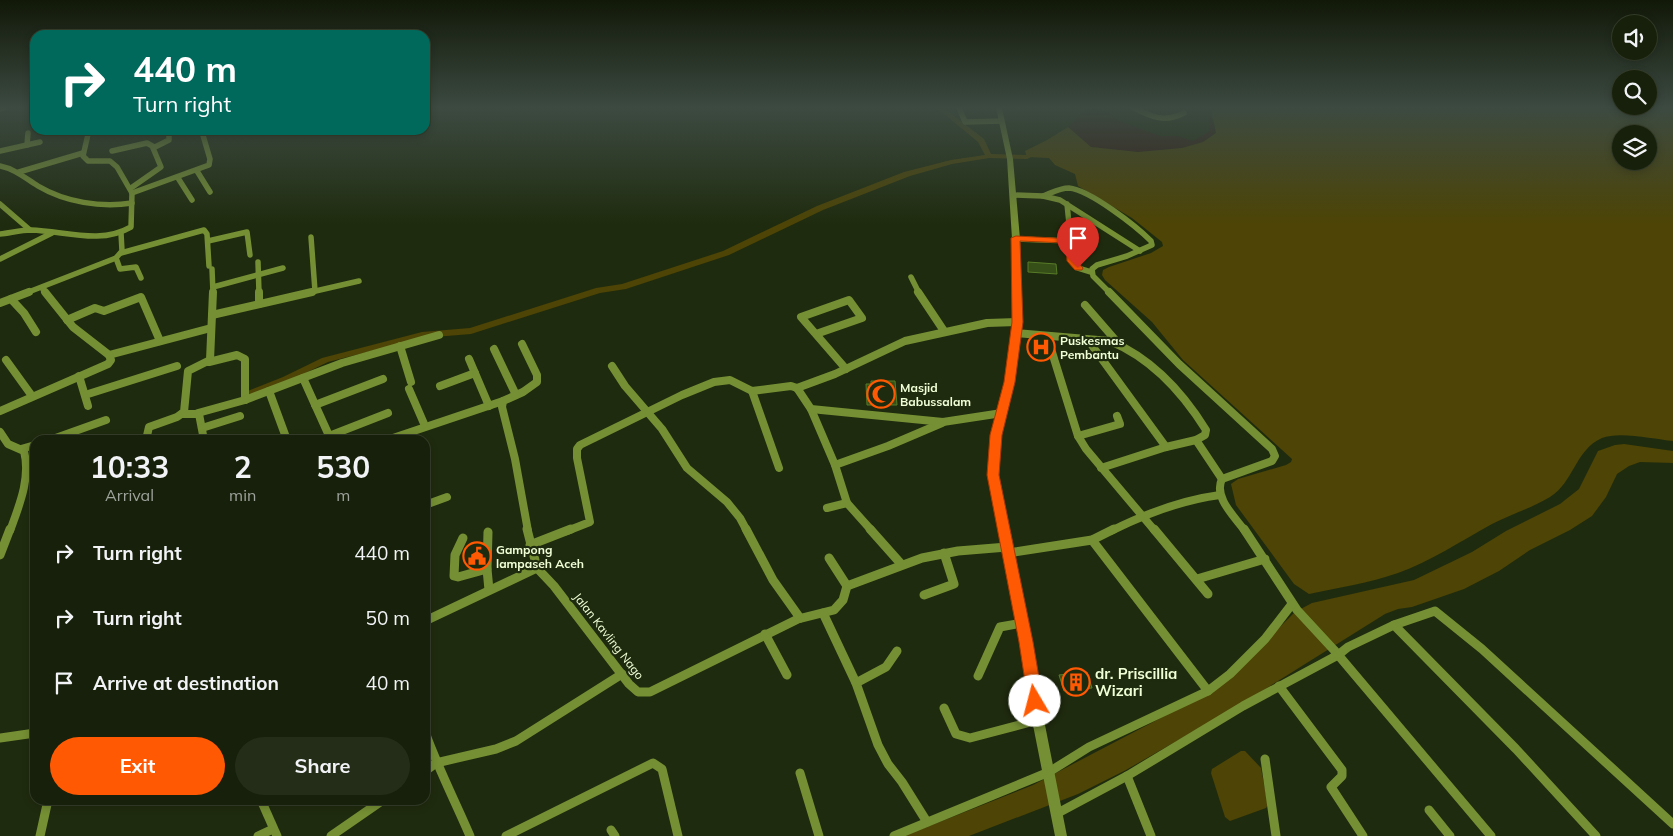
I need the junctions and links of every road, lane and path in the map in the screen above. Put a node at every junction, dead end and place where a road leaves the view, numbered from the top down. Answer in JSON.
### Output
{"nodes":[{"id":1,"x":18,"y":147,"type":"edge"},
{"id":2,"x":85,"y":147,"type":"edge"},
{"id":3,"x":129,"y":147,"type":"edge"},
{"id":4,"x":154,"y":147,"type":"edge"},
{"id":5,"x":206,"y":147,"type":"edge"},
{"id":6,"x":1007,"y":147,"type":"edge"},
{"id":7,"x":0,"y":151,"type":"edge"},
{"id":8,"x":112,"y":151,"type":"dead end"},
{"id":9,"x":83,"y":153,"type":"junction"},
{"id":10,"x":0,"y":166,"type":"edge"},
{"id":11,"x":196,"y":171,"type":"junction"},
{"id":12,"x":19,"y":172,"type":"junction"},
{"id":13,"x":178,"y":178,"type":"junction"},
{"id":14,"x":131,"y":190,"type":"junction"},
{"id":15,"x":210,"y":192,"type":"dead end"},
{"id":16,"x":1013,"y":194,"type":"junction"},
{"id":17,"x":1043,"y":196,"type":"junction"},
{"id":18,"x":192,"y":200,"type":"dead end"},
{"id":19,"x":132,"y":203,"type":"junction"},
{"id":20,"x":0,"y":204,"type":"edge"},
{"id":21,"x":1066,"y":204,"type":"junction"},
{"id":22,"x":30,"y":230,"type":"junction"},
{"id":23,"x":52,"y":233,"type":"junction"},
{"id":24,"x":121,"y":233,"type":"junction"},
{"id":25,"x":0,"y":234,"type":"edge"},
{"id":26,"x":311,"y":237,"type":"dead end"},
{"id":27,"x":1016,"y":238,"type":"junction"},
{"id":28,"x":208,"y":241,"type":"junction"},
{"id":29,"x":1071,"y":241,"type":"junction"},
{"id":30,"x":1140,"y":251,"type":"junction"},
{"id":31,"x":250,"y":255,"type":"dead end"},
{"id":32,"x":119,"y":256,"type":"junction"},
{"id":33,"x":0,"y":259,"type":"edge"},
{"id":34,"x":258,"y":262,"type":"dead end"},
{"id":35,"x":284,"y":268,"type":"dead end"},
{"id":36,"x":1091,"y":272,"type":"junction"},
{"id":37,"x":259,"y":275,"type":"junction"},
{"id":38,"x":911,"y":277,"type":"dead end"},
{"id":39,"x":141,"y":278,"type":"dead end"},
{"id":40,"x":359,"y":281,"type":"dead end"},
{"id":41,"x":213,"y":286,"type":"junction"},
{"id":42,"x":42,"y":288,"type":"junction"},
{"id":43,"x":314,"y":292,"type":"junction"},
{"id":44,"x":10,"y":300,"type":"junction"},
{"id":45,"x":0,"y":303,"type":"edge"},
{"id":46,"x":259,"y":304,"type":"junction"},
{"id":47,"x":1085,"y":305,"type":"dead end"},
{"id":48,"x":212,"y":316,"type":"junction"},
{"id":49,"x":67,"y":320,"type":"junction"},
{"id":50,"x":1018,"y":322,"type":"junction"},
{"id":51,"x":211,"y":328,"type":"junction"},
{"id":52,"x":944,"y":331,"type":"junction"},
{"id":53,"x":36,"y":332,"type":"dead end"},
{"id":54,"x":1015,"y":333,"type":"junction"},
{"id":55,"x":816,"y":334,"type":"junction"},
{"id":56,"x":439,"y":336,"type":"dead end"},
{"id":57,"x":1047,"y":336,"type":"junction"},
{"id":58,"x":1088,"y":340,"type":"junction"},
{"id":59,"x":160,"y":341,"type":"junction"},
{"id":60,"x":522,"y":344,"type":"dead end"},
{"id":61,"x":1118,"y":344,"type":"junction"},
{"id":62,"x":400,"y":346,"type":"junction"},
{"id":63,"x":494,"y":349,"type":"dead end"},
{"id":64,"x":109,"y":355,"type":"junction"},
{"id":65,"x":469,"y":359,"type":"dead end"},
{"id":66,"x":6,"y":360,"type":"dead end"},
{"id":67,"x":209,"y":362,"type":"junction"},
{"id":68,"x":177,"y":366,"type":"dead end"},
{"id":69,"x":612,"y":366,"type":"dead end"},
{"id":70,"x":846,"y":370,"type":"junction"},
{"id":71,"x":475,"y":373,"type":"junction"},
{"id":72,"x":79,"y":376,"type":"junction"},
{"id":73,"x":303,"y":378,"type":"junction"},
{"id":74,"x":383,"y":379,"type":"dead end"},
{"id":75,"x":440,"y":386,"type":"dead end"},
{"id":76,"x":797,"y":388,"type":"junction"},
{"id":77,"x":269,"y":391,"type":"junction"},
{"id":78,"x":752,"y":391,"type":"junction"},
{"id":79,"x":85,"y":395,"type":"junction"},
{"id":80,"x":32,"y":396,"type":"junction"},
{"id":81,"x":516,"y":396,"type":"junction"},
{"id":82,"x":245,"y":400,"type":"junction"},
{"id":83,"x":503,"y":401,"type":"junction"},
{"id":84,"x":315,"y":405,"type":"junction"},
{"id":85,"x":88,"y":406,"type":"dead end"},
{"id":86,"x":489,"y":406,"type":"junction"},
{"id":87,"x":811,"y":408,"type":"junction"},
{"id":88,"x":0,"y":411,"type":"edge"},
{"id":89,"x":647,"y":412,"type":"junction"},
{"id":90,"x":198,"y":413,"type":"junction"},
{"id":91,"x":388,"y":413,"type":"dead end"},
{"id":92,"x":1002,"y":413,"type":"junction"},
{"id":93,"x":182,"y":414,"type":"junction"},
{"id":94,"x":240,"y":416,"type":"dead end"},
{"id":95,"x":1117,"y":416,"type":"dead end"},
{"id":96,"x":106,"y":420,"type":"dead end"},
{"id":97,"x":943,"y":422,"type":"junction"},
{"id":98,"x":425,"y":426,"type":"junction"},
{"id":99,"x":202,"y":428,"type":"junction"},
{"id":100,"x":0,"y":432,"type":"edge"},
{"id":101,"x":64,"y":435,"type":"edge"},
{"id":102,"x":147,"y":435,"type":"edge"},
{"id":103,"x":203,"y":435,"type":"edge"},
{"id":104,"x":285,"y":435,"type":"edge"},
{"id":105,"x":329,"y":435,"type":"edge"},
{"id":106,"x":337,"y":435,"type":"edge"},
{"id":107,"x":401,"y":435,"type":"edge"},
{"id":108,"x":1078,"y":436,"type":"junction"},
{"id":109,"x":1196,"y":440,"type":"junction"},
{"id":110,"x":30,"y":446,"type":"edge"},
{"id":111,"x":1166,"y":447,"type":"junction"},
{"id":112,"x":21,"y":449,"type":"junction"},
{"id":113,"x":835,"y":465,"type":"junction"},
{"id":114,"x":779,"y":468,"type":"dead end"},
{"id":115,"x":1100,"y":468,"type":"junction"},
{"id":116,"x":1222,"y":479,"type":"junction"},
{"id":117,"x":1220,"y":496,"type":"junction"},
{"id":118,"x":446,"y":497,"type":"dead end"},
{"id":119,"x":430,"y":503,"type":"edge"},
{"id":120,"x":847,"y":503,"type":"junction"},
{"id":121,"x":827,"y":508,"type":"dead end"},
{"id":122,"x":1141,"y":516,"type":"junction"},
{"id":123,"x":488,"y":532,"type":"dead end"},
{"id":124,"x":464,"y":538,"type":"dead end"},
{"id":125,"x":1092,"y":540,"type":"junction"},
{"id":126,"x":530,"y":545,"type":"junction"},
{"id":127,"x":1008,"y":550,"type":"junction"},
{"id":128,"x":944,"y":553,"type":"junction"},
{"id":129,"x":0,"y":555,"type":"edge"},
{"id":130,"x":829,"y":558,"type":"dead end"},
{"id":131,"x":1265,"y":559,"type":"junction"},
{"id":132,"x":902,"y":565,"type":"junction"},
{"id":133,"x":537,"y":568,"type":"junction"},
{"id":134,"x":487,"y":569,"type":"junction"},
{"id":135,"x":1197,"y":579,"type":"junction"},
{"id":136,"x":847,"y":586,"type":"junction"},
{"id":137,"x":489,"y":590,"type":"junction"},
{"id":138,"x":1208,"y":594,"type":"dead end"},
{"id":139,"x":924,"y":595,"type":"dead end"},
{"id":140,"x":1294,"y":607,"type":"junction"},
{"id":141,"x":823,"y":613,"type":"junction"},
{"id":142,"x":800,"y":618,"type":"junction"},
{"id":143,"x":430,"y":619,"type":"edge"},
{"id":144,"x":1022,"y":623,"type":"junction"},
{"id":145,"x":1394,"y":625,"type":"junction"},
{"id":146,"x":765,"y":634,"type":"junction"},
{"id":147,"x":897,"y":651,"type":"dead end"},
{"id":148,"x":1336,"y":653,"type":"junction"},
{"id":149,"x":622,"y":674,"type":"junction"},
{"id":150,"x":787,"y":675,"type":"dead end"},
{"id":151,"x":978,"y":676,"type":"dead end"},
{"id":152,"x":856,"y":682,"type":"junction"},
{"id":153,"x":1279,"y":686,"type":"junction"},
{"id":154,"x":1208,"y":691,"type":"junction"},
{"id":155,"x":944,"y":708,"type":"dead end"},
{"id":156,"x":1038,"y":720,"type":"junction"},
{"id":157,"x":30,"y":734,"type":"edge"},
{"id":158,"x":0,"y":738,"type":"edge"},
{"id":159,"x":430,"y":746,"type":"edge"},
{"id":160,"x":1265,"y":759,"type":"dead end"},
{"id":161,"x":436,"y":763,"type":"junction"},
{"id":162,"x":430,"y":767,"type":"edge"},
{"id":163,"x":1049,"y":772,"type":"junction"},
{"id":164,"x":800,"y":773,"type":"dead end"},
{"id":165,"x":1127,"y":776,"type":"junction"},
{"id":166,"x":47,"y":805,"type":"edge"},
{"id":167,"x":263,"y":805,"type":"edge"},
{"id":168,"x":376,"y":805,"type":"edge"},
{"id":169,"x":1429,"y":810,"type":"dead end"},
{"id":170,"x":1056,"y":812,"type":"junction"},
{"id":171,"x":927,"y":822,"type":"junction"},
{"id":172,"x":1673,"y":824,"type":"edge"},
{"id":173,"x":275,"y":832,"type":"edge"},
{"id":174,"x":518,"y":833,"type":"edge"},
{"id":175,"x":40,"y":836,"type":"edge"},
{"id":176,"x":258,"y":836,"type":"edge"},
{"id":177,"x":331,"y":836,"type":"edge"},
{"id":178,"x":470,"y":836,"type":"edge"},
{"id":179,"x":506,"y":836,"type":"edge"},
{"id":180,"x":678,"y":836,"type":"edge"},
{"id":181,"x":819,"y":836,"type":"edge"},
{"id":182,"x":894,"y":836,"type":"edge"},
{"id":183,"x":1061,"y":836,"type":"edge"},
{"id":184,"x":1150,"y":836,"type":"edge"},
{"id":185,"x":1276,"y":836,"type":"edge"},
{"id":186,"x":1361,"y":836,"type":"edge"},
{"id":187,"x":1450,"y":836,"type":"edge"},
{"id":188,"x":1491,"y":836,"type":"edge"},
{"id":189,"x":1596,"y":836,"type":"edge"}],
"edges":[{"from":1,"to":7,"type":"street"},
{"from":2,"to":9,"type":"street"},
{"from":3,"to":8,"type":"street"},
{"from":4,"to":14,"type":"street"},
{"from":5,"to":11,"type":"street"},
{"from":6,"to":16,"type":"street"},
{"from":9,"to":12,"type":"street"},
{"from":9,"to":14,"type":"street"},
{"from":10,"to":12,"type":"street"},
{"from":11,"to":13,"type":"street"},
{"from":11,"to":15,"type":"street"},
{"from":12,"to":19,"type":"street"},
{"from":13,"to":14,"type":"street"},
{"from":13,"to":18,"type":"street"},
{"from":14,"to":19,"type":"street"},
{"from":16,"to":17,"type":"street"},
{"from":16,"to":27,"type":"street"},
{"from":17,"to":21,"type":"street"},
{"from":17,"to":30,"type":"street"},
{"from":19,"to":24,"type":"street"},
{"from":20,"to":22,"type":"street"},
{"from":21,"to":29,"type":"street"},
{"from":21,"to":30,"type":"street"},
{"from":22,"to":23,"type":"street"},
{"from":22,"to":25,"type":"street"},
{"from":23,"to":24,"type":"street"},
{"from":23,"to":33,"type":"street"},
{"from":24,"to":32,"type":"street"},
{"from":26,"to":43,"type":"street"},
{"from":27,"to":29,"type":"street"},
{"from":27,"to":50,"type":"street"},
{"from":28,"to":31,"type":"street"},
{"from":28,"to":32,"type":"street"},
{"from":28,"to":41,"type":"street"},
{"from":29,"to":36,"type":"street"},
{"from":30,"to":36,"type":"street"},
{"from":32,"to":39,"type":"street"},
{"from":32,"to":42,"type":"street"},
{"from":34,"to":37,"type":"street"},
{"from":35,"to":37,"type":"street"},
{"from":36,"to":116,"type":"street"},
{"from":37,"to":41,"type":"street"},
{"from":37,"to":46,"type":"street"},
{"from":38,"to":52,"type":"street"},
{"from":40,"to":43,"type":"street"},
{"from":41,"to":48,"type":"street"},
{"from":42,"to":44,"type":"street"},
{"from":42,"to":49,"type":"street"},
{"from":43,"to":46,"type":"street"},
{"from":44,"to":45,"type":"street"},
{"from":44,"to":53,"type":"street"},
{"from":46,"to":48,"type":"street"},
{"from":47,"to":61,"type":"street"},
{"from":48,"to":51,"type":"street"},
{"from":49,"to":59,"type":"street"},
{"from":49,"to":64,"type":"street"},
{"from":50,"to":52,"type":"street"},
{"from":50,"to":54,"type":"street"},
{"from":51,"to":59,"type":"street"},
{"from":51,"to":67,"type":"street"},
{"from":52,"to":70,"type":"street"},
{"from":54,"to":57,"type":"street"},
{"from":54,"to":92,"type":"street"},
{"from":55,"to":55,"type":"street"},
{"from":55,"to":70,"type":"street"},
{"from":56,"to":62,"type":"street"},
{"from":57,"to":58,"type":"street"},
{"from":57,"to":108,"type":"street"},
{"from":58,"to":61,"type":"street"},
{"from":58,"to":111,"type":"street"},
{"from":59,"to":64,"type":"street"},
{"from":60,"to":81,"type":"street"},
{"from":61,"to":109,"type":"street"},
{"from":62,"to":73,"type":"street"},
{"from":62,"to":98,"type":"street"},
{"from":63,"to":81,"type":"street"},
{"from":64,"to":72,"type":"street"},
{"from":65,"to":71,"type":"street"},
{"from":66,"to":80,"type":"street"},
{"from":67,"to":82,"type":"street"},
{"from":67,"to":93,"type":"street"},
{"from":68,"to":79,"type":"street"},
{"from":69,"to":89,"type":"street"},
{"from":70,"to":76,"type":"street"},
{"from":71,"to":75,"type":"street"},
{"from":71,"to":86,"type":"street"},
{"from":72,"to":79,"type":"street"},
{"from":72,"to":80,"type":"street"},
{"from":73,"to":77,"type":"street"},
{"from":73,"to":84,"type":"street"},
{"from":74,"to":84,"type":"street"},
{"from":76,"to":78,"type":"street"},
{"from":76,"to":87,"type":"street"},
{"from":77,"to":82,"type":"street"},
{"from":77,"to":104,"type":"street"},
{"from":78,"to":89,"type":"street"},
{"from":78,"to":114,"type":"street"},
{"from":79,"to":85,"type":"street"},
{"from":80,"to":88,"type":"street"},
{"from":81,"to":83,"type":"street"},
{"from":82,"to":90,"type":"street"},
{"from":83,"to":86,"type":"street"},
{"from":83,"to":126,"type":"street","name":"Jalan Kavling Nago"},
{"from":84,"to":105,"type":"street"},
{"from":86,"to":98,"type":"street"},
{"from":87,"to":97,"type":"street"},
{"from":87,"to":113,"type":"street"},
{"from":89,"to":126,"type":"street"},
{"from":89,"to":142,"type":"street"},
{"from":90,"to":93,"type":"street"},
{"from":90,"to":99,"type":"street"},
{"from":91,"to":106,"type":"street"},
{"from":92,"to":97,"type":"street"},
{"from":92,"to":127,"type":"street"},
{"from":93,"to":102,"type":"street"},
{"from":94,"to":99,"type":"street"},
{"from":95,"to":108,"type":"street"},
{"from":96,"to":101,"type":"street"},
{"from":97,"to":113,"type":"street"},
{"from":98,"to":107,"type":"street"},
{"from":99,"to":103,"type":"street"},
{"from":100,"to":112,"type":"street"},
{"from":108,"to":115,"type":"street"},
{"from":109,"to":111,"type":"street"},
{"from":109,"to":116,"type":"street"},
{"from":110,"to":112,"type":"street"},
{"from":111,"to":115,"type":"street"},
{"from":112,"to":129,"type":"street"},
{"from":113,"to":120,"type":"street"},
{"from":115,"to":122,"type":"street"},
{"from":116,"to":117,"type":"street"},
{"from":117,"to":122,"type":"street"},
{"from":117,"to":131,"type":"street"},
{"from":118,"to":119,"type":"street"},
{"from":120,"to":121,"type":"street"},
{"from":120,"to":132,"type":"street"},
{"from":122,"to":125,"type":"street"},
{"from":122,"to":135,"type":"street"},
{"from":123,"to":134,"type":"street"},
{"from":124,"to":134,"type":"street"},
{"from":125,"to":127,"type":"street"},
{"from":125,"to":154,"type":"street"},
{"from":126,"to":133,"type":"street","name":"Jalan Kavling Nago"},
{"from":127,"to":128,"type":"street"},
{"from":127,"to":144,"type":"street"},
{"from":128,"to":132,"type":"street"},
{"from":128,"to":139,"type":"street"},
{"from":130,"to":136,"type":"street"},
{"from":131,"to":135,"type":"street"},
{"from":131,"to":140,"type":"street"},
{"from":132,"to":136,"type":"street"},
{"from":133,"to":137,"type":"street"},
{"from":133,"to":149,"type":"street","name":"Jalan Kavling Nago"},
{"from":134,"to":137,"type":"street"},
{"from":135,"to":138,"type":"street"},
{"from":136,"to":141,"type":"street","name":"Jalan Kavling Nago"},
{"from":137,"to":143,"type":"street"},
{"from":140,"to":148,"type":"street"},
{"from":140,"to":154,"type":"street"},
{"from":141,"to":142,"type":"street","name":"Jalan Kavling Nago"},
{"from":141,"to":152,"type":"street"},
{"from":142,"to":146,"type":"street","name":"Jalan Kavling Nago"},
{"from":144,"to":151,"type":"street"},
{"from":144,"to":156,"type":"street"},
{"from":145,"to":148,"type":"street"},
{"from":145,"to":172,"type":"street"},
{"from":145,"to":189,"type":"street"},
{"from":146,"to":149,"type":"street","name":"Jalan Kavling Nago"},
{"from":146,"to":150,"type":"street"},
{"from":147,"to":152,"type":"street"},
{"from":148,"to":153,"type":"street"},
{"from":148,"to":188,"type":"street"},
{"from":149,"to":161,"type":"street"},
{"from":152,"to":171,"type":"street"},
{"from":153,"to":165,"type":"street"},
{"from":153,"to":186,"type":"street"},
{"from":154,"to":163,"type":"street"},
{"from":155,"to":156,"type":"street"},
{"from":156,"to":163,"type":"street"},
{"from":157,"to":158,"type":"street"},
{"from":159,"to":161,"type":"street"},
{"from":160,"to":185,"type":"street"},
{"from":161,"to":162,"type":"street"},
{"from":161,"to":178,"type":"street"},
{"from":163,"to":170,"type":"street"},
{"from":163,"to":171,"type":"street"},
{"from":164,"to":181,"type":"street"},
{"from":165,"to":170,"type":"street"},
{"from":165,"to":184,"type":"street"},
{"from":166,"to":175,"type":"street"},
{"from":167,"to":173,"type":"street"},
{"from":168,"to":177,"type":"street"},
{"from":169,"to":187,"type":"street"},
{"from":170,"to":183,"type":"street"},
{"from":171,"to":182,"type":"street"},
{"from":173,"to":176,"type":"street"},
{"from":174,"to":179,"type":"street"},
{"from":174,"to":180,"type":"street"}]}
